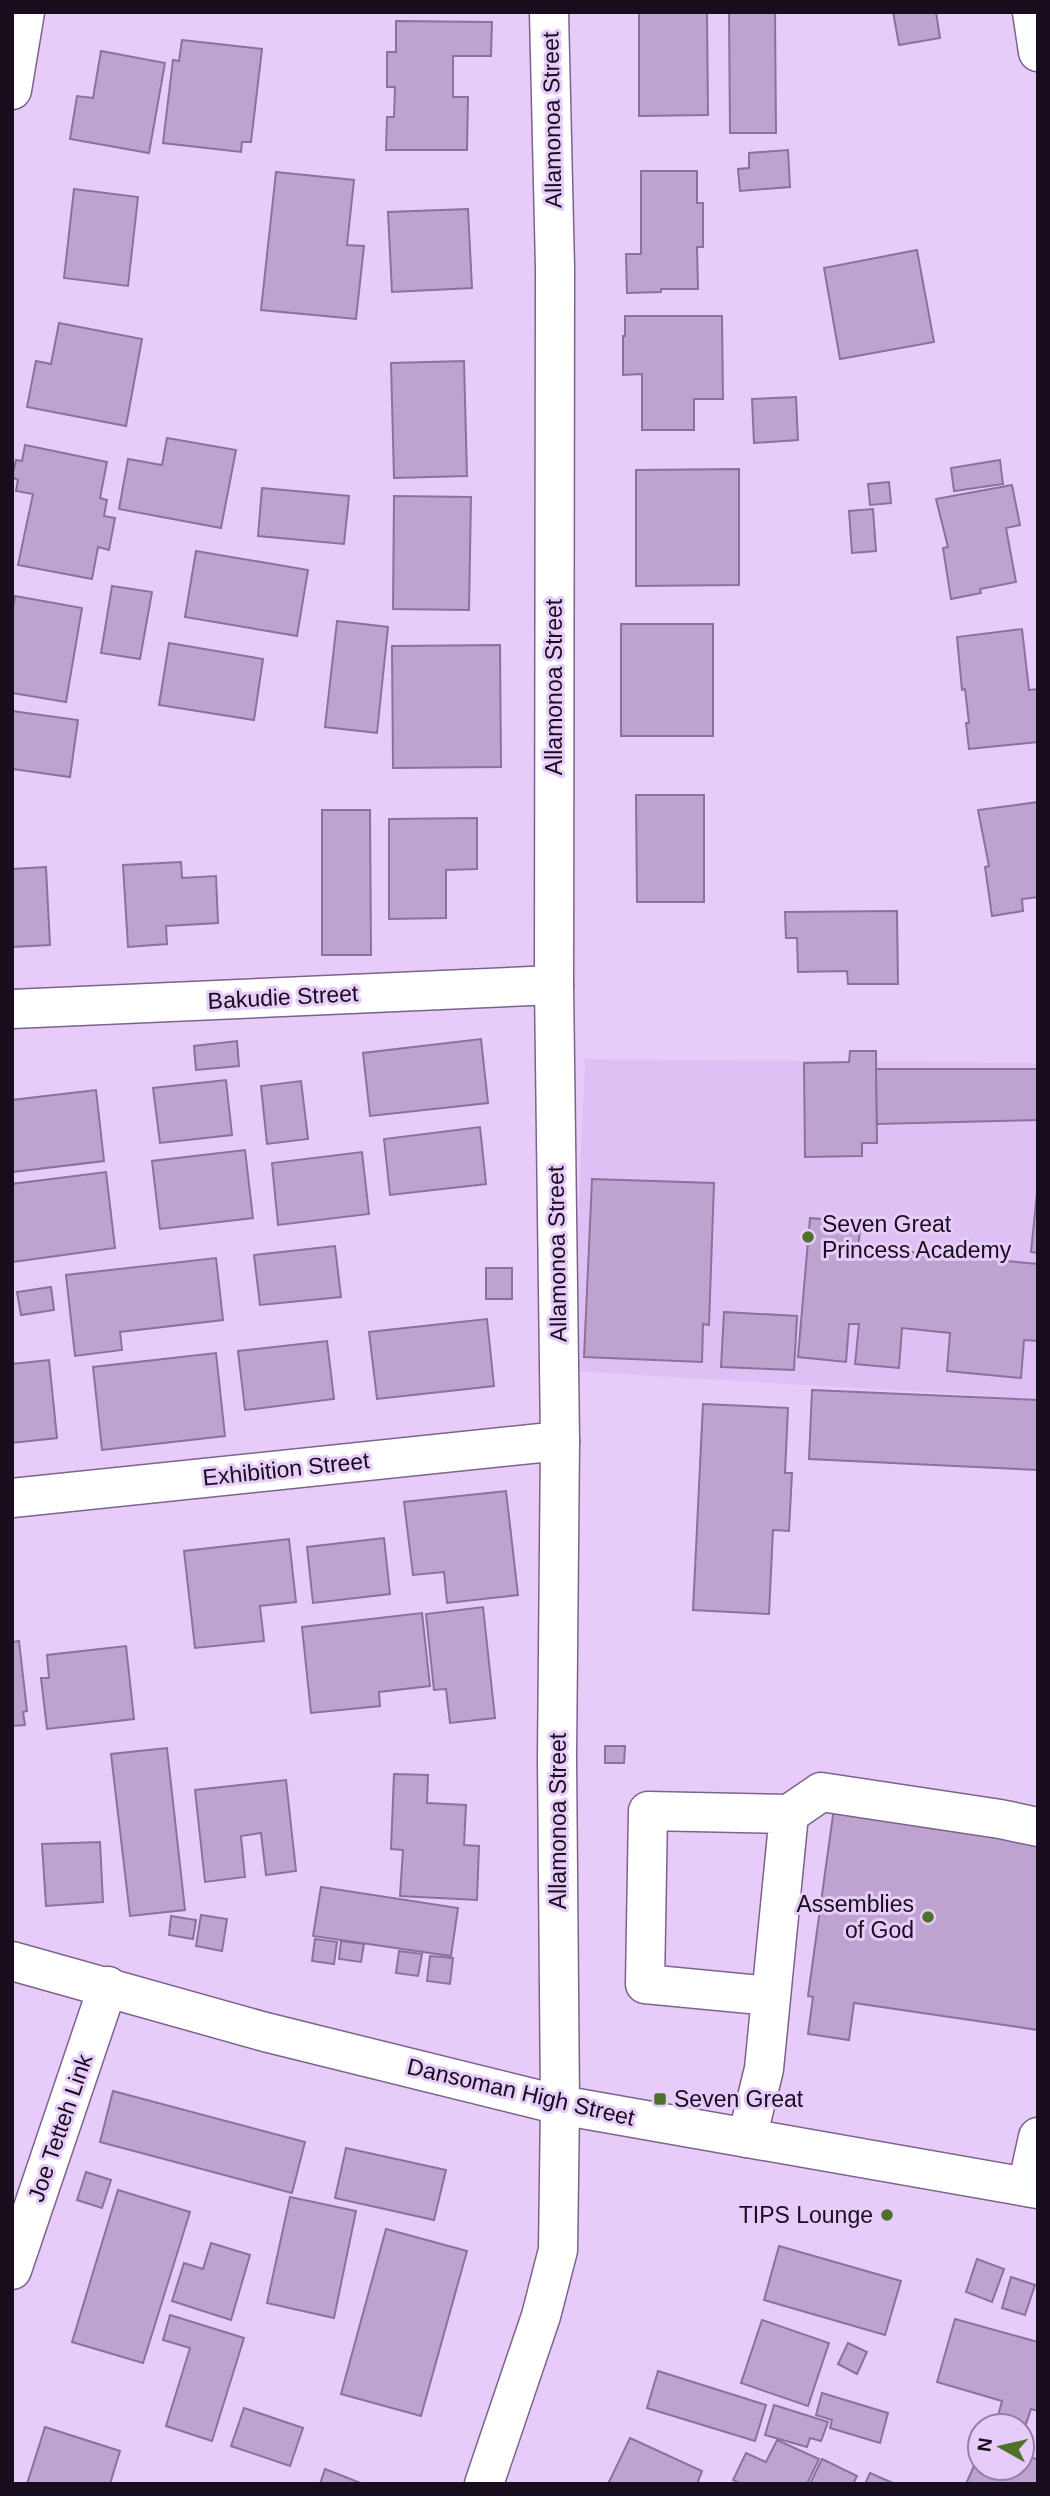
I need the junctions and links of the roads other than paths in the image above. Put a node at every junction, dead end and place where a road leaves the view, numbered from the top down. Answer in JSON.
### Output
{"nodes":[{"id":1,"x":25,"y":12,"type":"edge"},
{"id":2,"x":549,"y":12,"type":"edge"},
{"id":3,"x":1032,"y":12,"type":"edge"},
{"id":4,"x":1038,"y":52,"type":"edge"},
{"id":5,"x":12,"y":90,"type":"edge"},
{"id":6,"x":554,"y":985,"type":"junction"},
{"id":7,"x":12,"y":1009,"type":"edge"},
{"id":8,"x":560,"y":1441,"type":"junction"},
{"id":9,"x":12,"y":1498,"type":"edge"},
{"id":10,"x":789,"y":1814,"type":"junction"},
{"id":11,"x":1038,"y":1827,"type":"edge"},
{"id":12,"x":12,"y":1961,"type":"edge"},
{"id":13,"x":108,"y":1986,"type":"junction"},
{"id":14,"x":771,"y":1996,"type":"junction"},
{"id":15,"x":560,"y":2105,"type":"junction"},
{"id":16,"x":1038,"y":2137,"type":"edge"},
{"id":17,"x":747,"y":2138,"type":"junction"},
{"id":18,"x":1033,"y":2188,"type":"edge"},
{"id":19,"x":12,"y":2270,"type":"edge"},
{"id":20,"x":484,"y":2484,"type":"edge"}],
"edges":[{"from":1,"to":5,"type":"street"},
{"from":2,"to":6,"type":"street","name":"Allamonoa Street"},
{"from":3,"to":4,"type":"street"},
{"from":6,"to":7,"type":"street","name":"Bakudie Street"},
{"from":6,"to":8,"type":"street","name":"Allamonoa Street"},
{"from":8,"to":9,"type":"street","name":"Exhibition Street"},
{"from":8,"to":15,"type":"street","name":"Allamonoa Street"},
{"from":10,"to":11,"type":"street"},
{"from":10,"to":14,"type":"street"},
{"from":10,"to":14,"type":"street"},
{"from":12,"to":13,"type":"street","name":"Dansoman High Street"},
{"from":13,"to":15,"type":"street","name":"Dansoman High Street"},
{"from":13,"to":19,"type":"street","name":"Joe Tetteh Link"},
{"from":14,"to":17,"type":"street"},
{"from":15,"to":17,"type":"street","name":"Dansoman High Street"},
{"from":15,"to":20,"type":"street","name":"Allamonoa Street"},
{"from":16,"to":18,"type":"street"},
{"from":17,"to":18,"type":"street","name":"Dansoman High Street"}]}
